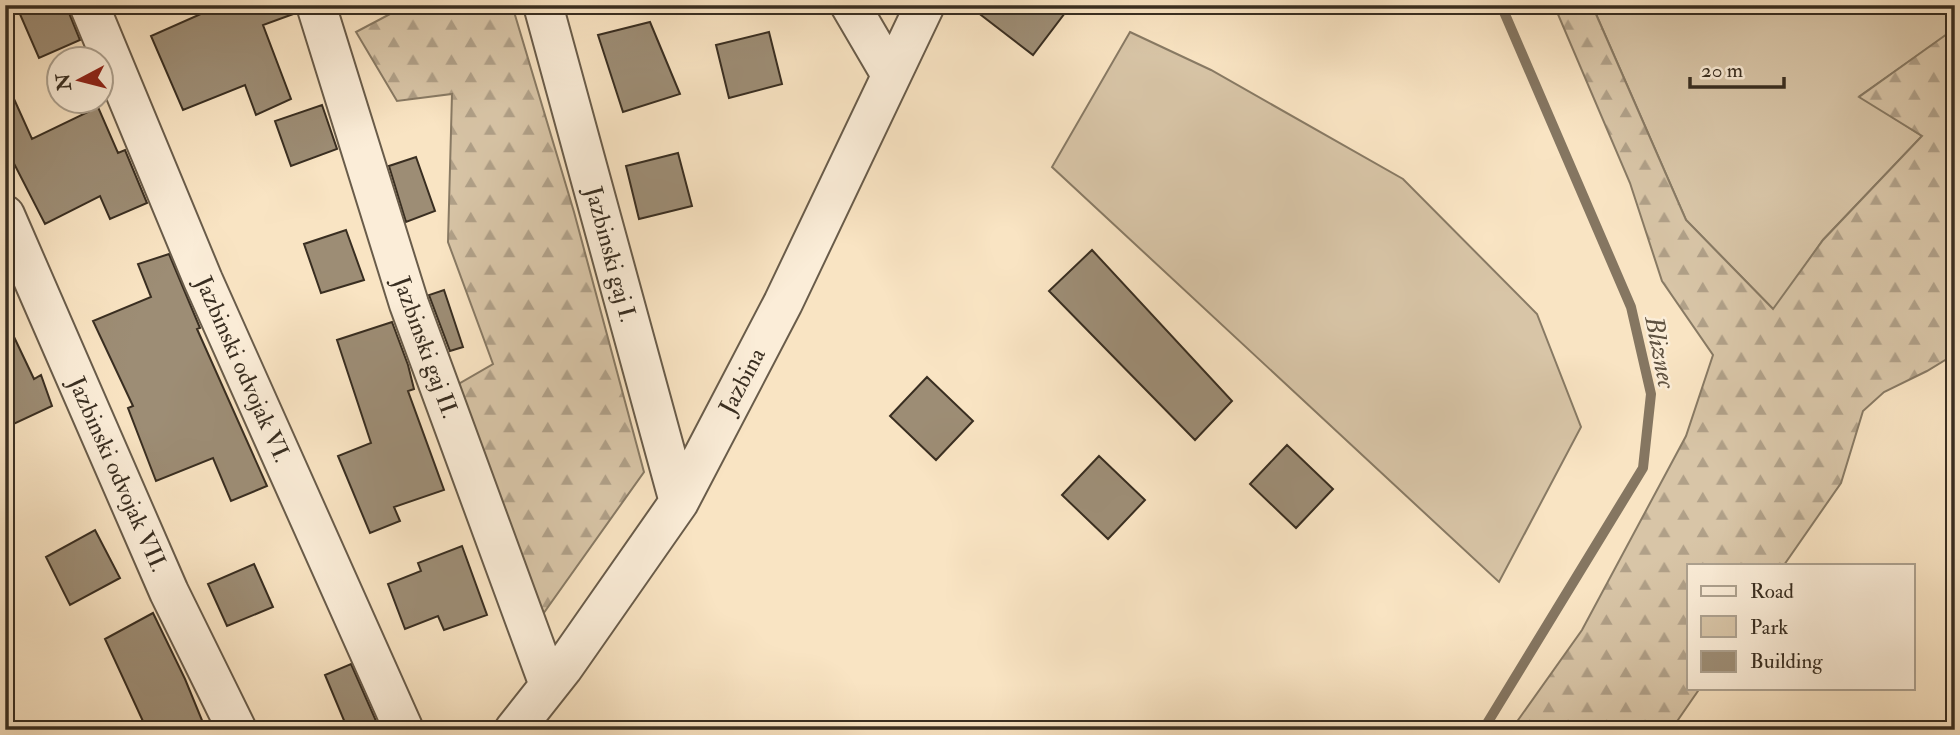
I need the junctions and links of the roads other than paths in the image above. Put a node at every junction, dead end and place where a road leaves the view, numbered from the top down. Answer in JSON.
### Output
{"nodes":[{"id":1,"x":89,"y":5,"type":"edge"},
{"id":2,"x":316,"y":5,"type":"edge"},
{"id":3,"x":543,"y":5,"type":"edge"},
{"id":4,"x":850,"y":5,"type":"edge"},
{"id":5,"x":925,"y":5,"type":"edge"},
{"id":6,"x":891,"y":75,"type":"junction"},
{"id":7,"x":5,"y":215,"type":"edge"},
{"id":8,"x":679,"y":502,"type":"junction"},
{"id":9,"x":550,"y":685,"type":"junction"},
{"id":10,"x":236,"y":730,"type":"edge"},
{"id":11,"x":404,"y":730,"type":"edge"},
{"id":12,"x":514,"y":730,"type":"edge"}],
"edges":[{"from":1,"to":11,"type":"street","name":"Jazbinski odvojak VI."},
{"from":2,"to":9,"type":"street","name":"Jazbinski gaj II."},
{"from":3,"to":8,"type":"street","name":"Jazbinski gaj I."},
{"from":4,"to":6,"type":"street"},
{"from":5,"to":6,"type":"street","name":"Jazbina"},
{"from":6,"to":8,"type":"street","name":"Jazbina"},
{"from":7,"to":10,"type":"street","name":"Jazbinski odvojak VII."},
{"from":8,"to":9,"type":"street","name":"Jazbina"},
{"from":9,"to":12,"type":"street","name":"Jazbina"}]}
